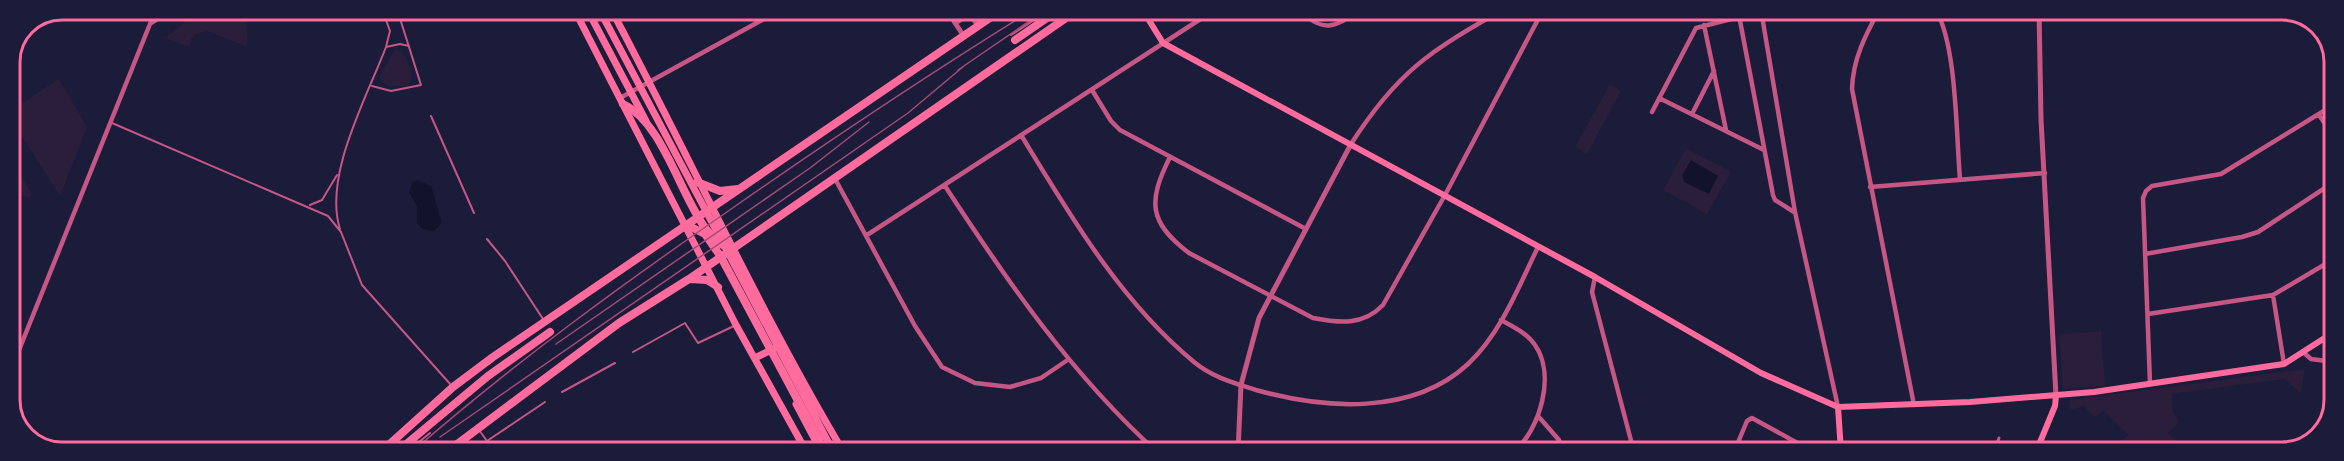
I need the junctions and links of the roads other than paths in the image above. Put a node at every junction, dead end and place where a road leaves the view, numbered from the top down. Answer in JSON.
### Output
{"nodes":[{"id":1,"x":151,"y":20,"type":"edge"},
{"id":2,"x":156,"y":20,"type":"edge"},
{"id":3,"x":386,"y":20,"type":"edge"},
{"id":4,"x":401,"y":20,"type":"edge"},
{"id":5,"x":580,"y":20,"type":"edge"},
{"id":6,"x":593,"y":20,"type":"edge"},
{"id":7,"x":605,"y":20,"type":"edge"},
{"id":8,"x":617,"y":20,"type":"edge"},
{"id":9,"x":762,"y":20,"type":"edge"},
{"id":10,"x":953,"y":20,"type":"edge"},
{"id":11,"x":959,"y":20,"type":"edge"},
{"id":12,"x":974,"y":20,"type":"edge"},
{"id":13,"x":987,"y":20,"type":"edge"},
{"id":14,"x":1037,"y":20,"type":"edge"},
{"id":15,"x":1042,"y":20,"type":"edge"},
{"id":16,"x":1062,"y":20,"type":"edge"},
{"id":17,"x":1149,"y":20,"type":"edge"},
{"id":18,"x":1199,"y":20,"type":"edge"},
{"id":19,"x":1309,"y":20,"type":"edge"},
{"id":20,"x":1345,"y":20,"type":"edge"},
{"id":21,"x":1485,"y":20,"type":"edge"},
{"id":22,"x":1538,"y":20,"type":"edge"},
{"id":23,"x":1726,"y":20,"type":"edge"},
{"id":24,"x":1740,"y":20,"type":"edge"},
{"id":25,"x":1763,"y":20,"type":"edge"},
{"id":26,"x":1874,"y":20,"type":"edge"},
{"id":27,"x":1942,"y":20,"type":"edge"},
{"id":28,"x":2039,"y":20,"type":"edge"},
{"id":29,"x":955,"y":23,"type":"junction"},
{"id":30,"x":149,"y":25,"type":"junction"},
{"id":31,"x":1704,"y":25,"type":"junction"},
{"id":32,"x":978,"y":26,"type":"junction"},
{"id":33,"x":963,"y":35,"type":"junction"},
{"id":34,"x":1013,"y":38,"type":"joint"},
{"id":35,"x":1164,"y":43,"type":"junction"},
{"id":36,"x":409,"y":46,"type":"junction"},
{"id":37,"x":386,"y":47,"type":"junction"},
{"id":38,"x":640,"y":65,"type":"junction"},
{"id":39,"x":1713,"y":71,"type":"junction"},
{"id":40,"x":611,"y":81,"type":"junction"},
{"id":41,"x":648,"y":82,"type":"junction"},
{"id":42,"x":372,"y":86,"type":"junction"},
{"id":43,"x":1092,"y":90,"type":"junction"},
{"id":44,"x":1659,"y":98,"type":"junction"},
{"id":45,"x":621,"y":101,"type":"junction"},
{"id":46,"x":2324,"y":111,"type":"edge"},
{"id":47,"x":1652,"y":112,"type":"dead end"},
{"id":48,"x":1692,"y":114,"type":"junction"},
{"id":49,"x":2319,"y":115,"type":"junction"},
{"id":50,"x":431,"y":116,"type":"dead end"},
{"id":51,"x":110,"y":122,"type":"junction"},
{"id":52,"x":2324,"y":122,"type":"edge"},
{"id":53,"x":1726,"y":130,"type":"junction"},
{"id":54,"x":1021,"y":135,"type":"junction"},
{"id":55,"x":1352,"y":144,"type":"junction"},
{"id":56,"x":1764,"y":150,"type":"junction"},
{"id":57,"x":1170,"y":157,"type":"junction"},
{"id":58,"x":338,"y":173,"type":"junction"},
{"id":59,"x":2045,"y":173,"type":"junction"},
{"id":60,"x":834,"y":177,"type":"junction"},
{"id":61,"x":1960,"y":179,"type":"junction"},
{"id":62,"x":697,"y":182,"type":"junction"},
{"id":63,"x":945,"y":186,"type":"junction"},
{"id":64,"x":742,"y":188,"type":"junction"},
{"id":65,"x":1870,"y":188,"type":"junction"},
{"id":66,"x":2324,"y":189,"type":"edge"},
{"id":67,"x":1445,"y":195,"type":"junction"},
{"id":68,"x":307,"y":204,"type":"junction"},
{"id":69,"x":711,"y":209,"type":"junction"},
{"id":70,"x":1795,"y":212,"type":"junction"},
{"id":71,"x":474,"y":213,"type":"dead end"},
{"id":72,"x":700,"y":218,"type":"junction"},
{"id":73,"x":687,"y":225,"type":"junction"},
{"id":74,"x":1306,"y":229,"type":"junction"},
{"id":75,"x":341,"y":232,"type":"junction"},
{"id":76,"x":867,"y":235,"type":"junction"},
{"id":77,"x":487,"y":239,"type":"dead end"},
{"id":78,"x":1538,"y":247,"type":"junction"},
{"id":79,"x":732,"y":249,"type":"junction"},
{"id":80,"x":2145,"y":254,"type":"junction"},
{"id":81,"x":721,"y":257,"type":"junction"},
{"id":82,"x":2324,"y":265,"type":"edge"},
{"id":83,"x":707,"y":266,"type":"junction"},
{"id":84,"x":1595,"y":278,"type":"junction"},
{"id":85,"x":689,"y":279,"type":"junction"},
{"id":86,"x":717,"y":288,"type":"junction"},
{"id":87,"x":2273,"y":295,"type":"junction"},
{"id":88,"x":1271,"y":297,"type":"junction"},
{"id":89,"x":2148,"y":314,"type":"junction"},
{"id":90,"x":1501,"y":320,"type":"junction"},
{"id":91,"x":545,"y":322,"type":"junction"},
{"id":92,"x":736,"y":325,"type":"junction"},
{"id":93,"x":550,"y":332,"type":"dead end"},
{"id":94,"x":2324,"y":338,"type":"edge"},
{"id":95,"x":783,"y":345,"type":"junction"},
{"id":96,"x":20,"y":347,"type":"edge"},
{"id":97,"x":770,"y":351,"type":"junction"},
{"id":98,"x":633,"y":352,"type":"dead end"},
{"id":99,"x":2303,"y":352,"type":"junction"},
{"id":100,"x":755,"y":358,"type":"junction"},
{"id":101,"x":1069,"y":359,"type":"junction"},
{"id":102,"x":2324,"y":360,"type":"edge"},
{"id":103,"x":615,"y":363,"type":"dead end"},
{"id":104,"x":2284,"y":363,"type":"junction"},
{"id":105,"x":2150,"y":383,"type":"junction"},
{"id":106,"x":1241,"y":385,"type":"junction"},
{"id":107,"x":453,"y":387,"type":"junction"},
{"id":108,"x":562,"y":392,"type":"dead end"},
{"id":109,"x":2056,"y":396,"type":"junction"},
{"id":110,"x":545,"y":402,"type":"dead end"},
{"id":111,"x":1914,"y":405,"type":"junction"},
{"id":112,"x":1838,"y":407,"type":"junction"},
{"id":113,"x":1538,"y":416,"type":"junction"},
{"id":114,"x":477,"y":428,"type":"junction"},
{"id":115,"x":430,"y":433,"type":"dead end"},
{"id":116,"x":832,"y":433,"type":"junction"},
{"id":117,"x":1999,"y":438,"type":"dead end"},
{"id":118,"x":819,"y":440,"type":"junction"},
{"id":119,"x":392,"y":442,"type":"edge"},
{"id":120,"x":409,"y":442,"type":"edge"},
{"id":121,"x":419,"y":442,"type":"edge"},
{"id":122,"x":459,"y":442,"type":"edge"},
{"id":123,"x":799,"y":442,"type":"edge"},
{"id":124,"x":816,"y":442,"type":"edge"},
{"id":125,"x":817,"y":442,"type":"edge"},
{"id":126,"x":828,"y":442,"type":"edge"},
{"id":127,"x":837,"y":442,"type":"edge"},
{"id":128,"x":1146,"y":442,"type":"edge"},
{"id":129,"x":1238,"y":442,"type":"edge"},
{"id":130,"x":1524,"y":442,"type":"edge"},
{"id":131,"x":1560,"y":442,"type":"edge"},
{"id":132,"x":1631,"y":442,"type":"edge"},
{"id":133,"x":1738,"y":442,"type":"edge"},
{"id":134,"x":1796,"y":442,"type":"edge"},
{"id":135,"x":1840,"y":442,"type":"edge"},
{"id":136,"x":1998,"y":442,"type":"edge"},
{"id":137,"x":2040,"y":442,"type":"edge"}],
"edges":[{"from":1,"to":30,"type":"street"},
{"from":2,"to":30,"type":"street"},
{"from":3,"to":37,"type":"lane"},
{"from":4,"to":36,"type":"lane"},
{"from":5,"to":40,"type":"main road"},
{"from":6,"to":125,"type":"main road"},
{"from":7,"to":126,"type":"main road"},
{"from":8,"to":38,"type":"main road"},
{"from":9,"to":41,"type":"street"},
{"from":10,"to":29,"type":"street"},
{"from":11,"to":29,"type":"street"},
{"from":12,"to":32,"type":"street"},
{"from":13,"to":32,"type":"highway"},
{"from":14,"to":34,"type":"lane"},
{"from":15,"to":34,"type":"highway"},
{"from":16,"to":60,"type":"highway"},
{"from":17,"to":35,"type":"main road"},
{"from":18,"to":35,"type":"street"},
{"from":19,"to":20,"type":"street"},
{"from":21,"to":55,"type":"street"},
{"from":22,"to":67,"type":"street"},
{"from":23,"to":31,"type":"street"},
{"from":24,"to":56,"type":"street"},
{"from":25,"to":70,"type":"street"},
{"from":26,"to":65,"type":"street"},
{"from":27,"to":61,"type":"street"},
{"from":28,"to":59,"type":"street"},
{"from":29,"to":33,"type":"street"},
{"from":30,"to":51,"type":"street"},
{"from":31,"to":39,"type":"street"},
{"from":31,"to":44,"type":"street"},
{"from":32,"to":33,"type":"highway"},
{"from":33,"to":64,"type":"highway"},
{"from":35,"to":43,"type":"street"},
{"from":35,"to":55,"type":"main road"},
{"from":36,"to":37,"type":"lane"},
{"from":36,"to":42,"type":"lane"},
{"from":37,"to":42,"type":"lane"},
{"from":38,"to":40,"type":"main road"},
{"from":38,"to":41,"type":"main road"},
{"from":39,"to":48,"type":"street"},
{"from":39,"to":53,"type":"street"},
{"from":40,"to":45,"type":"main road"},
{"from":41,"to":45,"type":"street"},
{"from":41,"to":62,"type":"main road"},
{"from":42,"to":58,"type":"lane"},
{"from":43,"to":54,"type":"street"},
{"from":43,"to":57,"type":"street"},
{"from":44,"to":47,"type":"street"},
{"from":44,"to":48,"type":"street"},
{"from":45,"to":72,"type":"highway"},
{"from":45,"to":73,"type":"main road"},
{"from":46,"to":49,"type":"street"},
{"from":48,"to":53,"type":"street"},
{"from":49,"to":52,"type":"street"},
{"from":49,"to":80,"type":"street"},
{"from":50,"to":71,"type":"lane"},
{"from":51,"to":68,"type":"lane"},
{"from":51,"to":96,"type":"street"},
{"from":53,"to":56,"type":"street"},
{"from":54,"to":63,"type":"street"},
{"from":54,"to":106,"type":"street"},
{"from":55,"to":67,"type":"main road"},
{"from":55,"to":74,"type":"street"},
{"from":56,"to":70,"type":"street"},
{"from":57,"to":74,"type":"street"},
{"from":57,"to":88,"type":"street"},
{"from":58,"to":68,"type":"lane"},
{"from":58,"to":75,"type":"lane"},
{"from":59,"to":61,"type":"street"},
{"from":59,"to":109,"type":"street"},
{"from":60,"to":76,"type":"street"},
{"from":60,"to":79,"type":"highway"},
{"from":61,"to":65,"type":"street"},
{"from":62,"to":64,"type":"highway"},
{"from":62,"to":69,"type":"main road"},
{"from":63,"to":76,"type":"street"},
{"from":63,"to":101,"type":"street"},
{"from":64,"to":69,"type":"highway"},
{"from":65,"to":111,"type":"street"},
{"from":66,"to":80,"type":"street"},
{"from":67,"to":78,"type":"main road"},
{"from":67,"to":88,"type":"street"},
{"from":68,"to":75,"type":"lane"},
{"from":69,"to":72,"type":"highway"},
{"from":69,"to":79,"type":"main road"},
{"from":70,"to":112,"type":"street"},
{"from":72,"to":73,"type":"highway"},
{"from":72,"to":79,"type":"highway"},
{"from":73,"to":81,"type":"highway"},
{"from":73,"to":83,"type":"main road"},
{"from":73,"to":91,"type":"highway"},
{"from":74,"to":88,"type":"street"},
{"from":75,"to":107,"type":"lane"},
{"from":76,"to":101,"type":"street"},
{"from":77,"to":91,"type":"lane"},
{"from":78,"to":84,"type":"main road"},
{"from":78,"to":90,"type":"street"},
{"from":79,"to":81,"type":"highway"},
{"from":79,"to":95,"type":"main road"},
{"from":80,"to":89,"type":"street"},
{"from":81,"to":83,"type":"highway"},
{"from":81,"to":97,"type":"highway"},
{"from":82,"to":87,"type":"street"},
{"from":83,"to":85,"type":"highway"},
{"from":83,"to":86,"type":"main road"},
{"from":84,"to":112,"type":"main road"},
{"from":84,"to":132,"type":"street"},
{"from":85,"to":86,"type":"highway"},
{"from":85,"to":114,"type":"highway"},
{"from":86,"to":92,"type":"main road"},
{"from":87,"to":89,"type":"street"},
{"from":87,"to":104,"type":"street"},
{"from":88,"to":106,"type":"street"},
{"from":89,"to":105,"type":"street"},
{"from":90,"to":106,"type":"street"},
{"from":90,"to":113,"type":"street"},
{"from":91,"to":107,"type":"highway"},
{"from":92,"to":98,"type":"lane"},
{"from":92,"to":100,"type":"main road"},
{"from":93,"to":120,"type":"highway"},
{"from":94,"to":99,"type":"main road"},
{"from":95,"to":97,"type":"main road"},
{"from":95,"to":116,"type":"main road"},
{"from":97,"to":100,"type":"main road"},
{"from":97,"to":118,"type":"highway"},
{"from":99,"to":102,"type":"street"},
{"from":99,"to":104,"type":"main road"},
{"from":100,"to":123,"type":"main road"},
{"from":101,"to":128,"type":"street"},
{"from":103,"to":108,"type":"lane"},
{"from":104,"to":105,"type":"main road"},
{"from":105,"to":109,"type":"main road"},
{"from":106,"to":129,"type":"street"},
{"from":107,"to":119,"type":"highway"},
{"from":109,"to":111,"type":"main road"},
{"from":109,"to":137,"type":"main road"},
{"from":110,"to":114,"type":"lane"},
{"from":111,"to":112,"type":"main road"},
{"from":112,"to":135,"type":"main road"},
{"from":113,"to":130,"type":"street"},
{"from":113,"to":131,"type":"street"},
{"from":114,"to":122,"type":"highway"},
{"from":115,"to":121,"type":"lane"},
{"from":116,"to":118,"type":"main road"},
{"from":116,"to":127,"type":"main road"},
{"from":117,"to":136,"type":"street"},
{"from":118,"to":124,"type":"main road"},
{"from":133,"to":134,"type":"street"}]}
